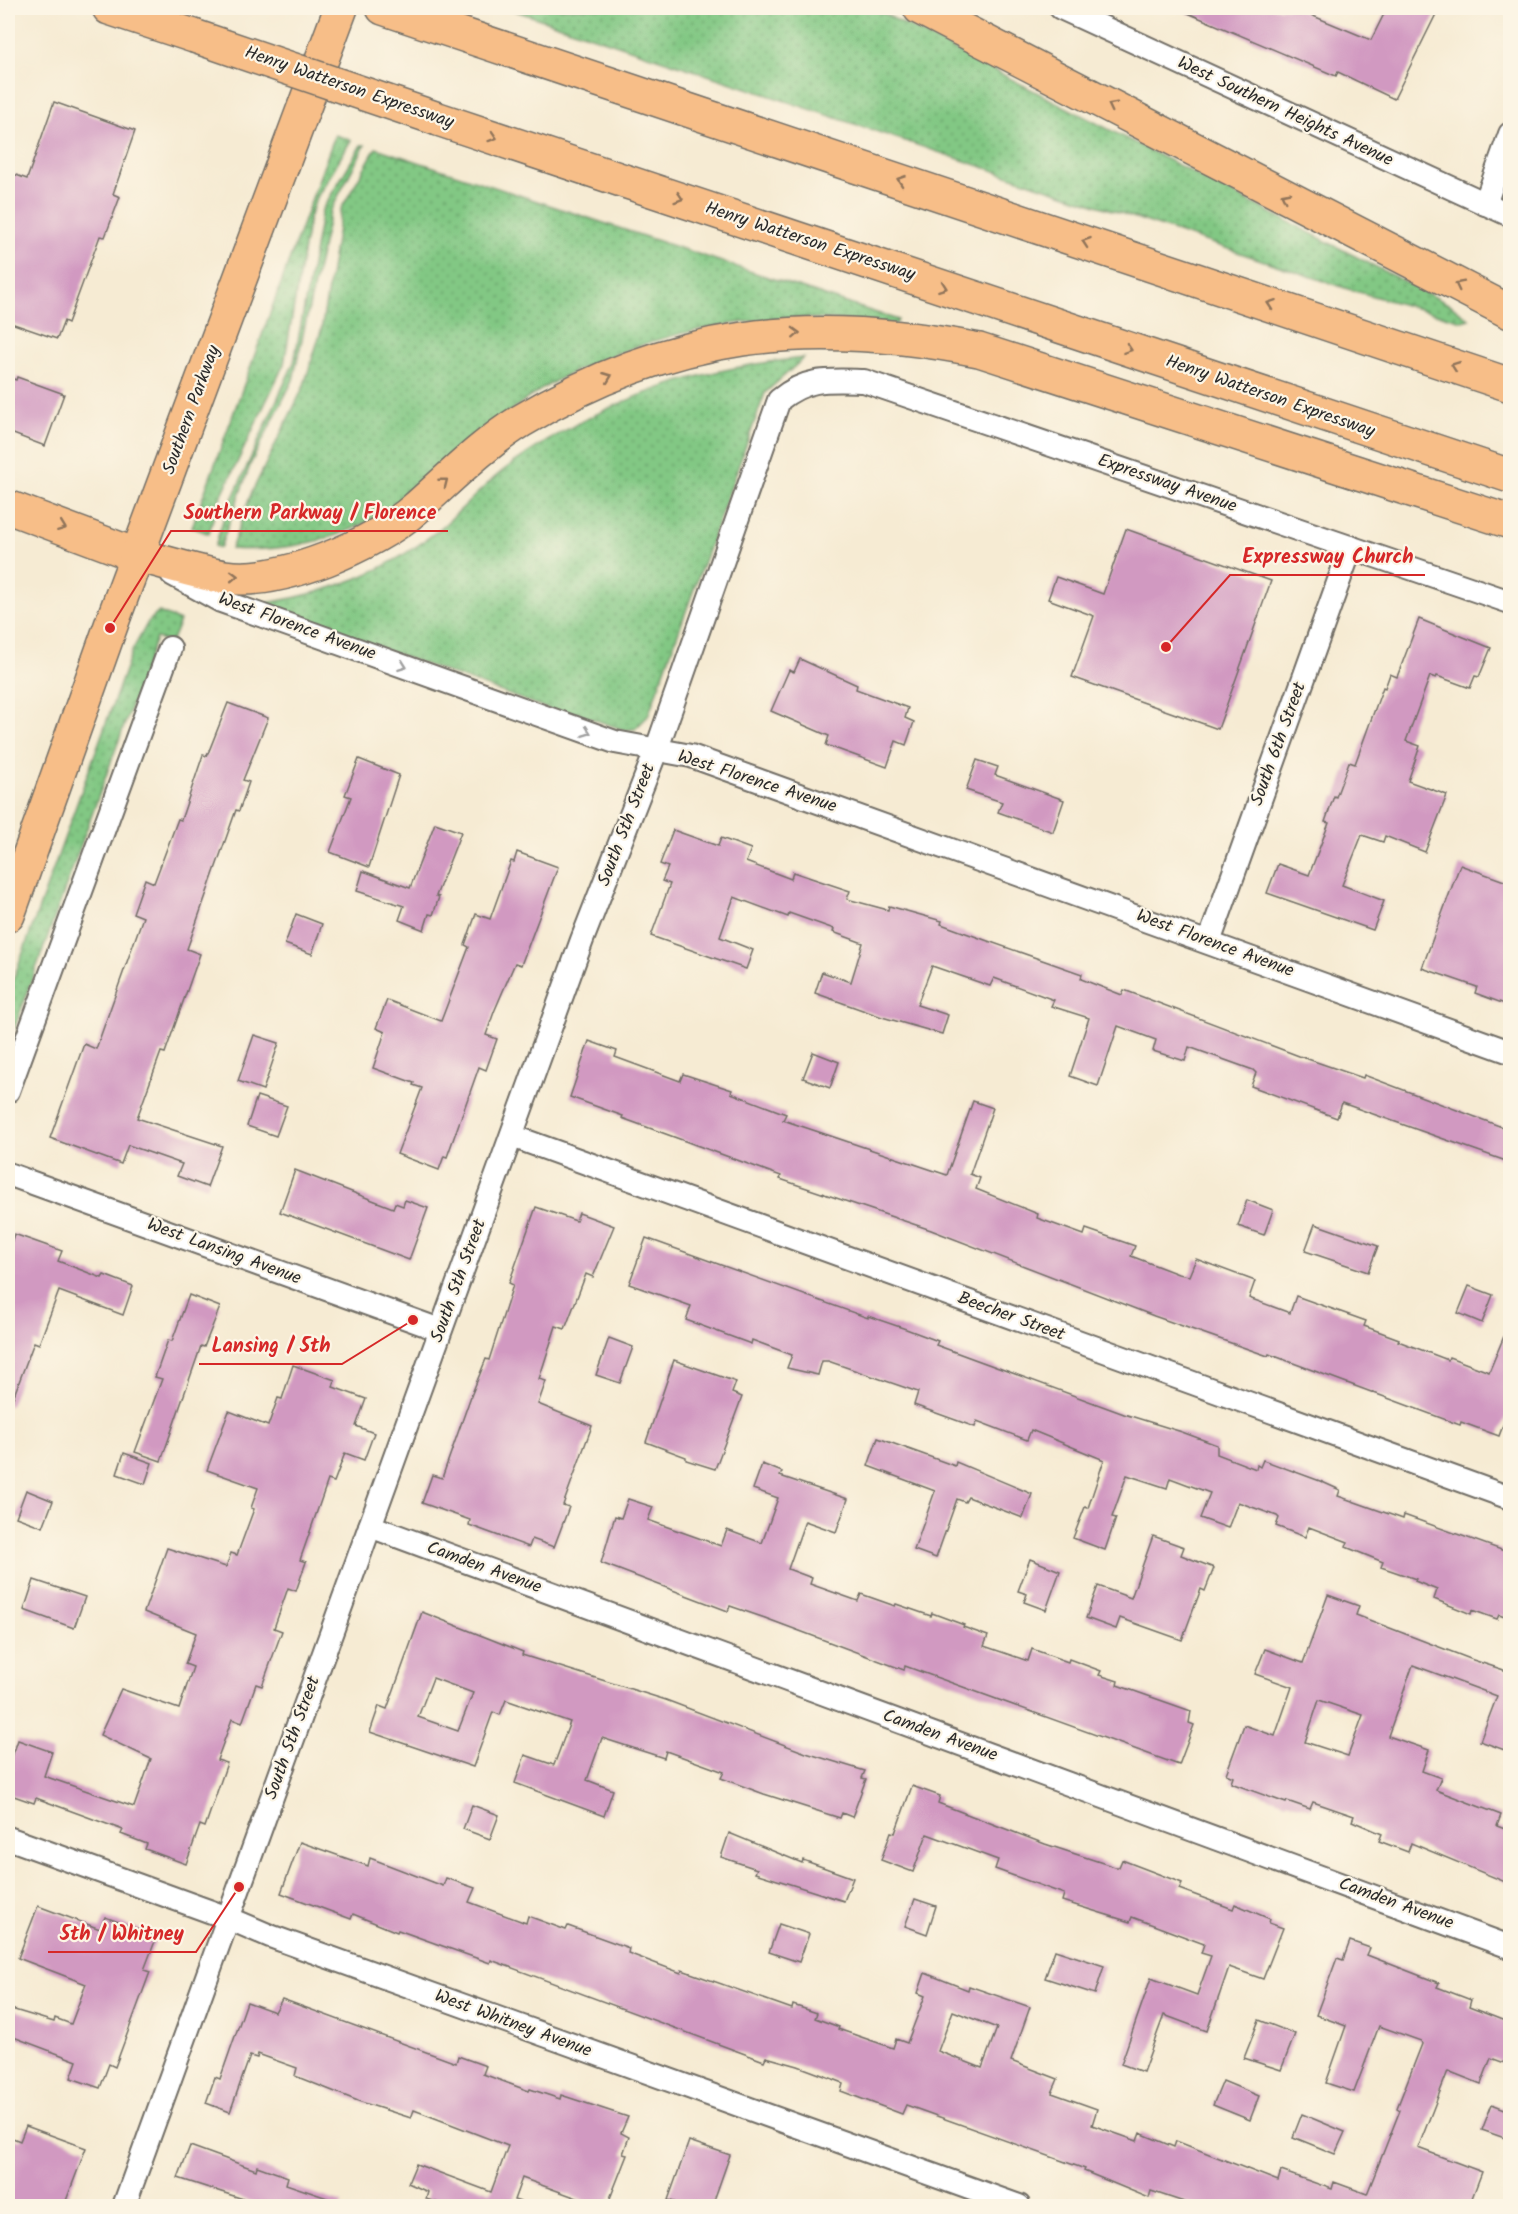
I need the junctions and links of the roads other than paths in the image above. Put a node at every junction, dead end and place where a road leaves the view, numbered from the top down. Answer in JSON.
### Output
{"nodes":[{"id":1,"x":109,"y":8,"type":"edge"},
{"id":2,"x":341,"y":8,"type":"edge"},
{"id":3,"x":383,"y":8,"type":"edge"},
{"id":4,"x":920,"y":8,"type":"edge"},
{"id":5,"x":1060,"y":8,"type":"edge"},
{"id":6,"x":1510,"y":134,"type":"edge"},
{"id":7,"x":1485,"y":204,"type":"junction"},
{"id":8,"x":1510,"y":215,"type":"edge"},
{"id":9,"x":1510,"y":312,"type":"edge"},
{"id":10,"x":820,"y":379,"type":"joint"},
{"id":11,"x":1510,"y":385,"type":"edge"},
{"id":12,"x":1510,"y":476,"type":"edge"},
{"id":13,"x":8,"y":507,"type":"edge"},
{"id":14,"x":1510,"y":522,"type":"edge"},
{"id":15,"x":1351,"y":547,"type":"junction"},
{"id":16,"x":136,"y":555,"type":"junction"},
{"id":17,"x":1510,"y":603,"type":"edge"},
{"id":18,"x":170,"y":648,"type":"dead end"},
{"id":19,"x":656,"y":751,"type":"junction"},
{"id":20,"x":8,"y":915,"type":"edge"},
{"id":21,"x":1209,"y":942,"type":"junction"},
{"id":22,"x":1510,"y":1052,"type":"edge"},
{"id":23,"x":8,"y":1091,"type":"edge"},
{"id":24,"x":512,"y":1136,"type":"junction"},
{"id":25,"x":8,"y":1174,"type":"edge"},
{"id":26,"x":440,"y":1330,"type":"junction"},
{"id":27,"x":1510,"y":1498,"type":"edge"},
{"id":28,"x":370,"y":1526,"type":"junction"},
{"id":29,"x":8,"y":1838,"type":"edge"},
{"id":30,"x":228,"y":1918,"type":"junction"},
{"id":31,"x":1510,"y":1947,"type":"edge"},
{"id":32,"x":124,"y":2206,"type":"edge"},
{"id":33,"x":1019,"y":2206,"type":"edge"}],
"edges":[{"from":1,"to":12,"type":"main road","name":"Henry Watterson Expressway","one_way":true,"bridge":true},
{"from":2,"to":16,"type":"main road","name":"Southern Parkway"},
{"from":11,"to":3,"type":"main road","one_way":true},
{"from":9,"to":4,"type":"main road","one_way":true},
{"from":5,"to":7,"type":"street","name":"West Southern Heights Avenue"},
{"from":6,"to":7,"type":"street"},
{"from":7,"to":8,"type":"street","name":"West Southern Heights Avenue"},
{"from":10,"to":15,"type":"street","name":"Expressway Avenue"},
{"from":10,"to":19,"type":"street","name":"South 5th Street"},
{"from":13,"to":16,"type":"main road","name":"West Florence Avenue","one_way":true},
{"from":16,"to":14,"type":"main road","one_way":true},
{"from":15,"to":17,"type":"street","name":"Expressway Avenue"},
{"from":15,"to":21,"type":"street","name":"South 6th Street"},
{"from":16,"to":19,"type":"street","name":"West Florence Avenue","one_way":true},
{"from":16,"to":20,"type":"main road","name":"Southern Parkway"},
{"from":18,"to":23,"type":"street"},
{"from":19,"to":21,"type":"street","name":"West Florence Avenue"},
{"from":19,"to":24,"type":"street","name":"South 5th Street"},
{"from":21,"to":22,"type":"street","name":"West Florence Avenue"},
{"from":24,"to":26,"type":"street","name":"South 5th Street"},
{"from":24,"to":27,"type":"street","name":"Beecher Street"},
{"from":25,"to":26,"type":"street","name":"West Lansing Avenue"},
{"from":26,"to":28,"type":"street","name":"South 5th Street"},
{"from":28,"to":30,"type":"street","name":"South 5th Street"},
{"from":28,"to":31,"type":"street","name":"Camden Avenue"},
{"from":29,"to":30,"type":"street","name":"West Whitney Avenue"},
{"from":30,"to":32,"type":"street","name":"South 5th Street"},
{"from":30,"to":33,"type":"street","name":"West Whitney Avenue"}]}
